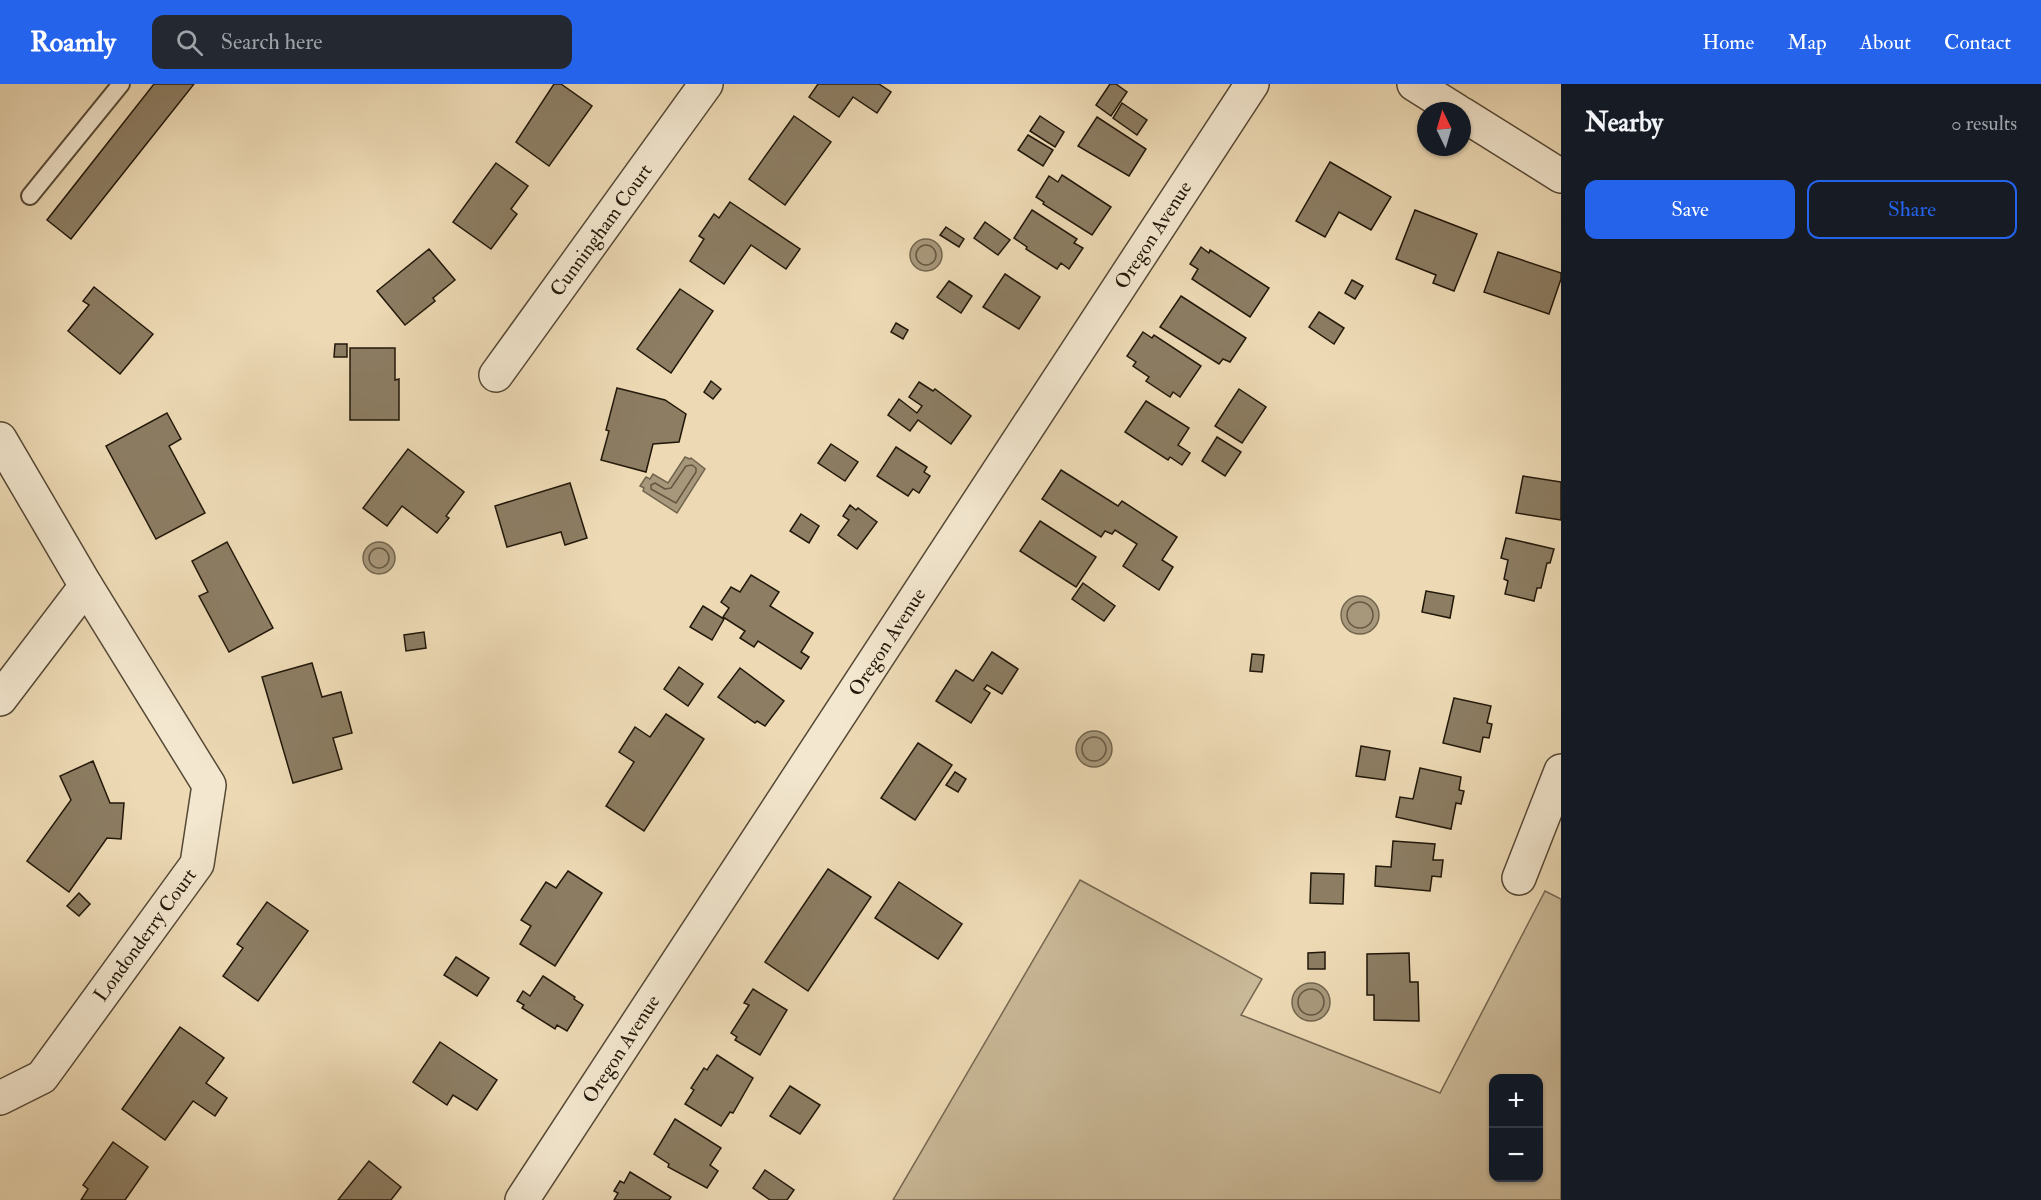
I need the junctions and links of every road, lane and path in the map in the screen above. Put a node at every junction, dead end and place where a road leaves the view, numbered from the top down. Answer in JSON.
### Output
{"nodes":[{"id":1,"x":121,"y":84,"type":"edge"},
{"id":2,"x":706,"y":84,"type":"edge"},
{"id":3,"x":1252,"y":84,"type":"edge"},
{"id":4,"x":1414,"y":84,"type":"edge"},
{"id":5,"x":1443,"y":102,"type":"edge"},
{"id":6,"x":1471,"y":120,"type":"edge"},
{"id":7,"x":1561,"y":176,"type":"edge"},
{"id":8,"x":30,"y":195,"type":"dead end"},
{"id":9,"x":496,"y":375,"type":"dead end"},
{"id":10,"x":0,"y":440,"type":"edge"},
{"id":11,"x":86,"y":586,"type":"junction"},
{"id":12,"x":0,"y":699,"type":"edge"},
{"id":13,"x":1561,"y":771,"type":"edge"},
{"id":14,"x":1519,"y":878,"type":"dead end"},
{"id":15,"x":0,"y":1098,"type":"edge"},
{"id":16,"x":522,"y":1200,"type":"edge"}],
"edges":[{"from":1,"to":8,"type":"lane"},
{"from":2,"to":9,"type":"street","name":"Cunningham Court"},
{"from":3,"to":16,"type":"street","name":"Oregon Avenue"},
{"from":4,"to":5,"type":"street"},
{"from":6,"to":7,"type":"street"},
{"from":10,"to":11,"type":"street","name":"Londonderry Court"},
{"from":11,"to":12,"type":"street"},
{"from":11,"to":15,"type":"street","name":"Londonderry Court"},
{"from":13,"to":14,"type":"street"}]}
